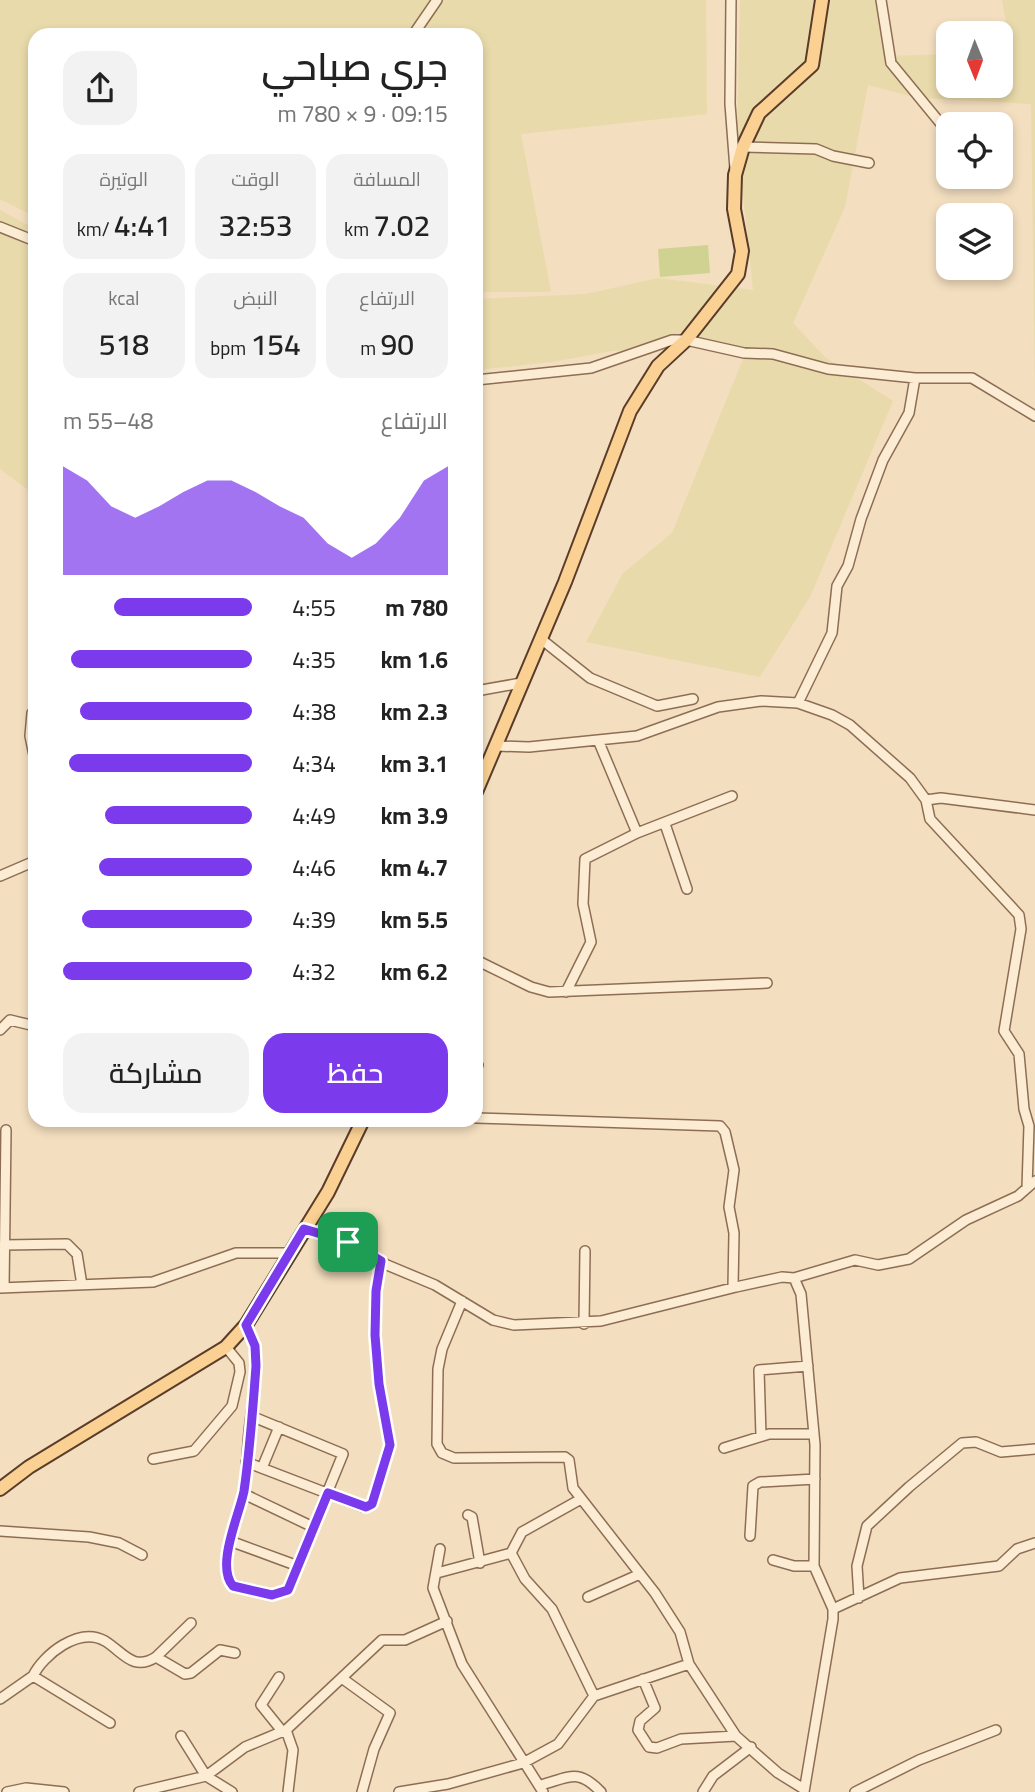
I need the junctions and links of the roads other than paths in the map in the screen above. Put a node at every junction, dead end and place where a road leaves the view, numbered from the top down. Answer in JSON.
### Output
{"nodes":[{"id":1,"x":437,"y":0,"type":"edge"},
{"id":2,"x":731,"y":0,"type":"edge"},
{"id":3,"x":822,"y":0,"type":"edge"},
{"id":4,"x":881,"y":0,"type":"edge"},
{"id":5,"x":419,"y":28,"type":"edge"},
{"id":6,"x":936,"y":119,"type":"edge"},
{"id":7,"x":743,"y":147,"type":"junction"},
{"id":8,"x":869,"y":163,"type":"dead end"},
{"id":9,"x":735,"y":175,"type":"junction"},
{"id":10,"x":0,"y":227,"type":"edge"},
{"id":11,"x":28,"y":238,"type":"edge"},
{"id":12,"x":686,"y":340,"type":"junction"},
{"id":13,"x":915,"y":378,"type":"junction"},
{"id":14,"x":483,"y":379,"type":"edge"},
{"id":15,"x":1035,"y":416,"type":"edge"},
{"id":16,"x":541,"y":639,"type":"junction"},
{"id":17,"x":521,"y":683,"type":"junction"},
{"id":18,"x":483,"y":690,"type":"edge"},
{"id":19,"x":693,"y":699,"type":"dead end"},
{"id":20,"x":798,"y":704,"type":"junction"},
{"id":21,"x":598,"y":740,"type":"junction"},
{"id":22,"x":496,"y":746,"type":"junction"},
{"id":23,"x":483,"y":770,"type":"edge"},
{"id":24,"x":732,"y":796,"type":"dead end"},
{"id":25,"x":926,"y":800,"type":"junction"},
{"id":26,"x":1035,"y":810,"type":"edge"},
{"id":27,"x":666,"y":824,"type":"junction"},
{"id":28,"x":638,"y":833,"type":"junction"},
{"id":29,"x":28,"y":864,"type":"edge"},
{"id":30,"x":0,"y":876,"type":"edge"},
{"id":31,"x":687,"y":889,"type":"dead end"},
{"id":32,"x":483,"y":963,"type":"edge"},
{"id":33,"x":767,"y":983,"type":"dead end"},
{"id":34,"x":566,"y":992,"type":"junction"},
{"id":35,"x":28,"y":1024,"type":"edge"},
{"id":36,"x":0,"y":1030,"type":"edge"},
{"id":37,"x":483,"y":1118,"type":"edge"},
{"id":38,"x":360,"y":1127,"type":"edge"},
{"id":39,"x":6,"y":1130,"type":"dead end"},
{"id":40,"x":1031,"y":1185,"type":"edge"},
{"id":41,"x":304,"y":1229,"type":"junction"},
{"id":42,"x":4,"y":1245,"type":"junction"},
{"id":43,"x":585,"y":1251,"type":"dead end"},
{"id":44,"x":288,"y":1253,"type":"junction"},
{"id":45,"x":381,"y":1261,"type":"junction"},
{"id":46,"x":794,"y":1279,"type":"junction"},
{"id":47,"x":82,"y":1285,"type":"junction"},
{"id":48,"x":733,"y":1287,"type":"junction"},
{"id":49,"x":2,"y":1288,"type":"edge"},
{"id":50,"x":462,"y":1301,"type":"junction"},
{"id":51,"x":584,"y":1324,"type":"junction"},
{"id":52,"x":246,"y":1325,"type":"junction"},
{"id":53,"x":226,"y":1347,"type":"junction"},
{"id":54,"x":808,"y":1366,"type":"junction"},
{"id":55,"x":251,"y":1416,"type":"junction"},
{"id":56,"x":279,"y":1427,"type":"junction"},
{"id":57,"x":814,"y":1434,"type":"junction"},
{"id":58,"x":761,"y":1436,"type":"junction"},
{"id":59,"x":724,"y":1448,"type":"dead end"},
{"id":60,"x":1035,"y":1449,"type":"edge"},
{"id":61,"x":152,"y":1458,"type":"dead end"},
{"id":62,"x":246,"y":1462,"type":"junction"},
{"id":63,"x":262,"y":1468,"type":"junction"},
{"id":64,"x":815,"y":1479,"type":"junction"},
{"id":65,"x":0,"y":1489,"type":"edge"},
{"id":66,"x":328,"y":1493,"type":"junction"},
{"id":67,"x":244,"y":1494,"type":"junction"},
{"id":68,"x":581,"y":1499,"type":"junction"},
{"id":69,"x":468,"y":1516,"type":"dead end"},
{"id":70,"x":313,"y":1527,"type":"junction"},
{"id":71,"x":0,"y":1531,"type":"edge"},
{"id":72,"x":750,"y":1536,"type":"dead end"},
{"id":73,"x":230,"y":1541,"type":"junction"},
{"id":74,"x":1035,"y":1543,"type":"edge"},
{"id":75,"x":440,"y":1549,"type":"dead end"},
{"id":76,"x":511,"y":1553,"type":"junction"},
{"id":77,"x":142,"y":1555,"type":"dead end"},
{"id":78,"x":773,"y":1560,"type":"dead end"},
{"id":79,"x":480,"y":1563,"type":"junction"},
{"id":80,"x":298,"y":1566,"type":"junction"},
{"id":81,"x":814,"y":1566,"type":"junction"},
{"id":82,"x":437,"y":1573,"type":"junction"},
{"id":83,"x":640,"y":1574,"type":"junction"},
{"id":84,"x":588,"y":1597,"type":"dead end"},
{"id":85,"x":859,"y":1598,"type":"junction"},
{"id":86,"x":832,"y":1609,"type":"junction"},
{"id":87,"x":447,"y":1621,"type":"junction"},
{"id":88,"x":191,"y":1623,"type":"dead end"},
{"id":89,"x":235,"y":1653,"type":"dead end"},
{"id":90,"x":156,"y":1657,"type":"junction"},
{"id":91,"x":689,"y":1664,"type":"junction"},
{"id":92,"x":33,"y":1676,"type":"junction"},
{"id":93,"x":279,"y":1677,"type":"dead end"},
{"id":94,"x":343,"y":1679,"type":"junction"},
{"id":95,"x":643,"y":1679,"type":"junction"},
{"id":96,"x":594,"y":1696,"type":"junction"},
{"id":97,"x":0,"y":1699,"type":"edge"},
{"id":98,"x":110,"y":1723,"type":"dead end"},
{"id":99,"x":996,"y":1730,"type":"dead end"},
{"id":100,"x":284,"y":1731,"type":"junction"},
{"id":101,"x":181,"y":1736,"type":"dead end"},
{"id":102,"x":736,"y":1736,"type":"junction"},
{"id":103,"x":751,"y":1747,"type":"junction"},
{"id":104,"x":523,"y":1763,"type":"junction"},
{"id":105,"x":206,"y":1776,"type":"junction"},
{"id":106,"x":449,"y":1788,"type":"edge"},
{"id":107,"x":542,"y":1789,"type":"edge"},
{"id":108,"x":804,"y":1790,"type":"edge"},
{"id":109,"x":7,"y":1792,"type":"edge"},
{"id":110,"x":64,"y":1792,"type":"edge"},
{"id":111,"x":139,"y":1792,"type":"edge"},
{"id":112,"x":232,"y":1792,"type":"edge"},
{"id":113,"x":288,"y":1792,"type":"edge"},
{"id":114,"x":362,"y":1792,"type":"edge"},
{"id":115,"x":399,"y":1792,"type":"edge"},
{"id":116,"x":601,"y":1792,"type":"edge"},
{"id":117,"x":703,"y":1792,"type":"edge"},
{"id":118,"x":855,"y":1792,"type":"edge"}],
"edges":[{"from":1,"to":5,"type":"street"},
{"from":2,"to":9,"type":"street"},
{"from":3,"to":7,"type":"main road"},
{"from":4,"to":6,"type":"street"},
{"from":7,"to":8,"type":"street"},
{"from":7,"to":9,"type":"main road"},
{"from":9,"to":12,"type":"main road"},
{"from":10,"to":11,"type":"street"},
{"from":12,"to":13,"type":"street"},
{"from":12,"to":14,"type":"street"},
{"from":12,"to":16,"type":"main road"},
{"from":13,"to":15,"type":"street"},
{"from":13,"to":20,"type":"street"},
{"from":16,"to":17,"type":"main road"},
{"from":16,"to":19,"type":"street"},
{"from":17,"to":18,"type":"street"},
{"from":17,"to":22,"type":"main road"},
{"from":20,"to":21,"type":"street"},
{"from":20,"to":25,"type":"street"},
{"from":21,"to":22,"type":"street"},
{"from":21,"to":28,"type":"street"},
{"from":22,"to":23,"type":"main road"},
{"from":24,"to":27,"type":"street"},
{"from":25,"to":26,"type":"street"},
{"from":25,"to":40,"type":"street"},
{"from":27,"to":28,"type":"street"},
{"from":27,"to":31,"type":"street"},
{"from":28,"to":34,"type":"street"},
{"from":29,"to":30,"type":"street"},
{"from":32,"to":34,"type":"street"},
{"from":33,"to":34,"type":"street"},
{"from":35,"to":36,"type":"street"},
{"from":37,"to":48,"type":"street"},
{"from":38,"to":41,"type":"main road"},
{"from":39,"to":42,"type":"street"},
{"from":40,"to":46,"type":"street"},
{"from":41,"to":44,"type":"main road"},
{"from":41,"to":45,"type":"street"},
{"from":42,"to":47,"type":"street"},
{"from":42,"to":49,"type":"street"},
{"from":43,"to":51,"type":"street"},
{"from":44,"to":47,"type":"street"},
{"from":44,"to":52,"type":"main road"},
{"from":45,"to":50,"type":"street"},
{"from":45,"to":66,"type":"street"},
{"from":46,"to":48,"type":"street"},
{"from":46,"to":54,"type":"street"},
{"from":47,"to":49,"type":"street"},
{"from":48,"to":51,"type":"street"},
{"from":50,"to":51,"type":"street"},
{"from":50,"to":68,"type":"street"},
{"from":52,"to":53,"type":"main road"},
{"from":52,"to":55,"type":"street"},
{"from":53,"to":61,"type":"street"},
{"from":53,"to":65,"type":"main road"},
{"from":54,"to":57,"type":"street"},
{"from":54,"to":58,"type":"street"},
{"from":55,"to":56,"type":"street"},
{"from":55,"to":62,"type":"street"},
{"from":56,"to":63,"type":"street"},
{"from":56,"to":66,"type":"street"},
{"from":57,"to":58,"type":"street"},
{"from":57,"to":64,"type":"street"},
{"from":58,"to":59,"type":"street"},
{"from":60,"to":85,"type":"street"},
{"from":62,"to":63,"type":"street"},
{"from":62,"to":67,"type":"street"},
{"from":63,"to":66,"type":"street"},
{"from":64,"to":72,"type":"street"},
{"from":64,"to":81,"type":"street"},
{"from":66,"to":70,"type":"street"},
{"from":67,"to":70,"type":"street"},
{"from":67,"to":73,"type":"street"},
{"from":68,"to":76,"type":"street"},
{"from":68,"to":83,"type":"street"},
{"from":69,"to":79,"type":"street"},
{"from":70,"to":80,"type":"street"},
{"from":71,"to":77,"type":"street"},
{"from":73,"to":80,"type":"street"},
{"from":73,"to":80,"type":"street"},
{"from":74,"to":85,"type":"street"},
{"from":75,"to":82,"type":"street"},
{"from":76,"to":79,"type":"street"},
{"from":76,"to":96,"type":"street"},
{"from":78,"to":81,"type":"street"},
{"from":79,"to":82,"type":"street"},
{"from":81,"to":86,"type":"street"},
{"from":82,"to":87,"type":"street"},
{"from":83,"to":84,"type":"street"},
{"from":83,"to":91,"type":"street"},
{"from":85,"to":86,"type":"street"},
{"from":86,"to":108,"type":"street"},
{"from":87,"to":94,"type":"street"},
{"from":87,"to":104,"type":"street"},
{"from":88,"to":90,"type":"street"},
{"from":89,"to":90,"type":"street"},
{"from":90,"to":92,"type":"street"},
{"from":91,"to":95,"type":"street"},
{"from":91,"to":102,"type":"street"},
{"from":92,"to":97,"type":"street"},
{"from":92,"to":98,"type":"street"},
{"from":93,"to":100,"type":"street"},
{"from":94,"to":100,"type":"street"},
{"from":94,"to":114,"type":"street"},
{"from":95,"to":96,"type":"street"},
{"from":95,"to":102,"type":"street"},
{"from":96,"to":104,"type":"street"},
{"from":99,"to":118,"type":"street"},
{"from":100,"to":105,"type":"street"},
{"from":100,"to":113,"type":"street"},
{"from":101,"to":105,"type":"street"},
{"from":102,"to":103,"type":"street"},
{"from":103,"to":108,"type":"street"},
{"from":103,"to":117,"type":"street"},
{"from":104,"to":106,"type":"street"},
{"from":104,"to":107,"type":"street"},
{"from":105,"to":111,"type":"street"},
{"from":105,"to":112,"type":"street"},
{"from":106,"to":115,"type":"street"},
{"from":107,"to":116,"type":"street"},
{"from":109,"to":110,"type":"street"}]}
